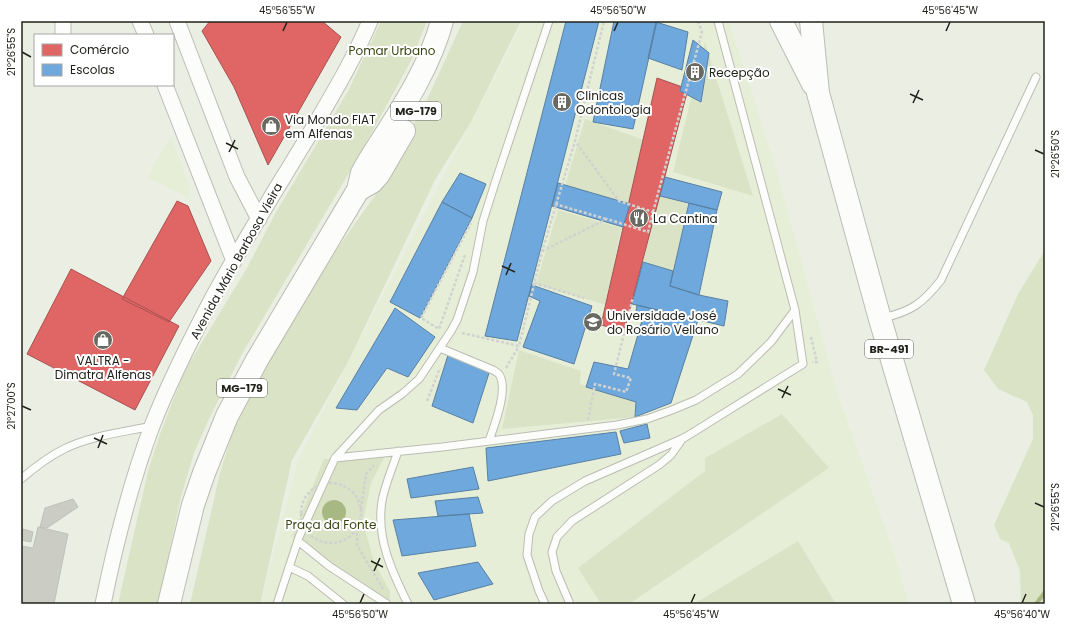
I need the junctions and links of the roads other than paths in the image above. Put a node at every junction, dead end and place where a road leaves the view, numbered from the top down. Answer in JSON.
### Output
{"nodes":[{"id":1,"x":140,"y":21,"type":"edge"},
{"id":2,"x":177,"y":21,"type":"edge"},
{"id":3,"x":370,"y":21,"type":"edge"},
{"id":4,"x":442,"y":21,"type":"edge"},
{"id":5,"x":457,"y":21,"type":"edge"},
{"id":6,"x":548,"y":21,"type":"edge"},
{"id":7,"x":718,"y":21,"type":"edge"},
{"id":8,"x":781,"y":21,"type":"edge"},
{"id":9,"x":812,"y":21,"type":"edge"},
{"id":10,"x":146,"y":34,"type":"edge"},
{"id":11,"x":1036,"y":77,"type":"dead end"},
{"id":12,"x":165,"y":86,"type":"edge"},
{"id":13,"x":818,"y":93,"type":"junction"},
{"id":14,"x":358,"y":190,"type":"junction"},
{"id":15,"x":259,"y":219,"type":"junction"},
{"id":16,"x":234,"y":261,"type":"junction"},
{"id":17,"x":794,"y":310,"type":"junction"},
{"id":18,"x":880,"y":319,"type":"junction"},
{"id":19,"x":443,"y":350,"type":"junction"},
{"id":20,"x":152,"y":426,"type":"junction"},
{"id":21,"x":684,"y":438,"type":"junction"},
{"id":22,"x":489,"y":441,"type":"junction"},
{"id":23,"x":398,"y":451,"type":"junction"},
{"id":24,"x":335,"y":458,"type":"junction"},
{"id":25,"x":21,"y":479,"type":"edge"},
{"id":26,"x":298,"y":539,"type":"junction"},
{"id":27,"x":289,"y":567,"type":"junction"},
{"id":28,"x":103,"y":604,"type":"edge"},
{"id":29,"x":169,"y":604,"type":"edge"},
{"id":30,"x":277,"y":604,"type":"edge"},
{"id":31,"x":343,"y":604,"type":"edge"},
{"id":32,"x":387,"y":604,"type":"edge"},
{"id":33,"x":408,"y":604,"type":"edge"},
{"id":34,"x":545,"y":604,"type":"edge"},
{"id":35,"x":570,"y":604,"type":"edge"},
{"id":36,"x":964,"y":604,"type":"edge"}],
"edges":[{"from":1,"to":10,"type":"street"},
{"from":2,"to":15,"type":"street"},
{"from":3,"to":15,"type":"street","name":"Avenida Mário Barbosa Vieira"},
{"from":4,"to":14,"type":"main road","number":"MG-179"},
{"from":5,"to":14,"type":"main road","number":"MG-179"},
{"from":6,"to":19,"type":"lane"},
{"from":7,"to":17,"type":"lane"},
{"from":8,"to":13,"type":"main road","number":"BR-491"},
{"from":9,"to":13,"type":"main road","number":"BR-491"},
{"from":11,"to":18,"type":"lane"},
{"from":12,"to":16,"type":"street"},
{"from":13,"to":18,"type":"main road","number":"BR-491"},
{"from":14,"to":29,"type":"main road","number":"MG-179"},
{"from":15,"to":16,"type":"street","name":"Avenida Mário Barbosa Vieira"},
{"from":16,"to":20,"type":"street","name":"Avenida Mário Barbosa Vieira"},
{"from":17,"to":21,"type":"lane"},
{"from":17,"to":22,"type":"lane"},
{"from":18,"to":36,"type":"main road","number":"BR-491"},
{"from":19,"to":22,"type":"lane"},
{"from":19,"to":24,"type":"lane"},
{"from":20,"to":25,"type":"lane"},
{"from":20,"to":28,"type":"street","name":"Avenida Mário Barbosa Vieira"},
{"from":21,"to":34,"type":"lane"},
{"from":21,"to":35,"type":"lane"},
{"from":22,"to":23,"type":"lane"},
{"from":23,"to":24,"type":"lane"},
{"from":23,"to":33,"type":"lane"},
{"from":24,"to":26,"type":"lane"},
{"from":26,"to":27,"type":"lane"},
{"from":26,"to":32,"type":"lane"},
{"from":27,"to":30,"type":"lane"},
{"from":27,"to":31,"type":"lane"}]}
